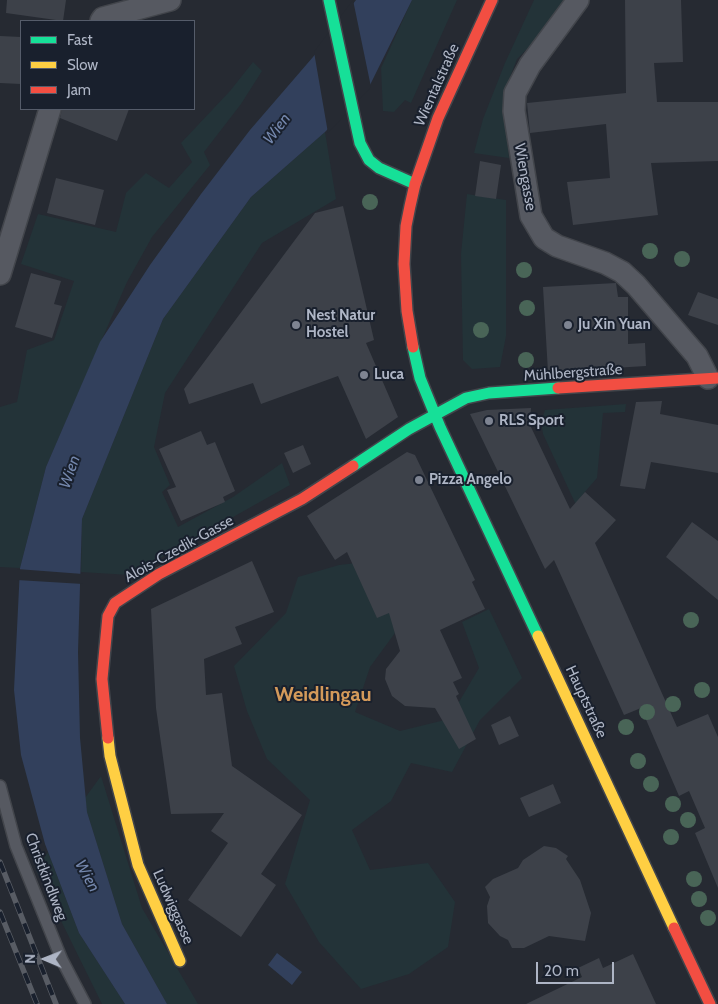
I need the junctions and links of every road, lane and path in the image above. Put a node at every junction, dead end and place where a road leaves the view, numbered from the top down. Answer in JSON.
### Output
{"nodes":[{"id":1,"x":170,"y":0,"type":"edge"},
{"id":2,"x":329,"y":0,"type":"edge"},
{"id":3,"x":492,"y":0,"type":"edge"},
{"id":4,"x":578,"y":0,"type":"edge"},
{"id":5,"x":102,"y":20,"type":"edge"},
{"id":6,"x":50,"y":110,"type":"edge"},
{"id":7,"x":415,"y":184,"type":"junction"},
{"id":8,"x":0,"y":274,"type":"edge"},
{"id":9,"x":713,"y":378,"type":"edge"},
{"id":10,"x":435,"y":413,"type":"junction"},
{"id":11,"x":0,"y":786,"type":"edge"},
{"id":12,"x":138,"y":865,"type":"joint"},
{"id":13,"x":180,"y":961,"type":"dead end"},
{"id":14,"x":85,"y":1004,"type":"edge"},
{"id":15,"x":710,"y":1004,"type":"edge"}],
"edges":[{"from":1,"to":5,"type":"street"},
{"from":2,"to":7,"type":"main road"},
{"from":3,"to":7,"type":"main road","name":"Wientalstraße"},
{"from":4,"to":9,"type":"street","name":"Wiengasse"},
{"from":6,"to":8,"type":"street"},
{"from":7,"to":10,"type":"main road","name":"Wientalstraße"},
{"from":9,"to":10,"type":"main road","name":"Mühlbergstraße"},
{"from":10,"to":12,"type":"main road","name":"Alois-Czedik-Gasse"},
{"from":10,"to":15,"type":"main road","name":"Hauptstraße"},
{"from":11,"to":14,"type":"lane","name":"Christkindlweg"},
{"from":12,"to":13,"type":"main road","name":"Ludwiggasse"}]}
